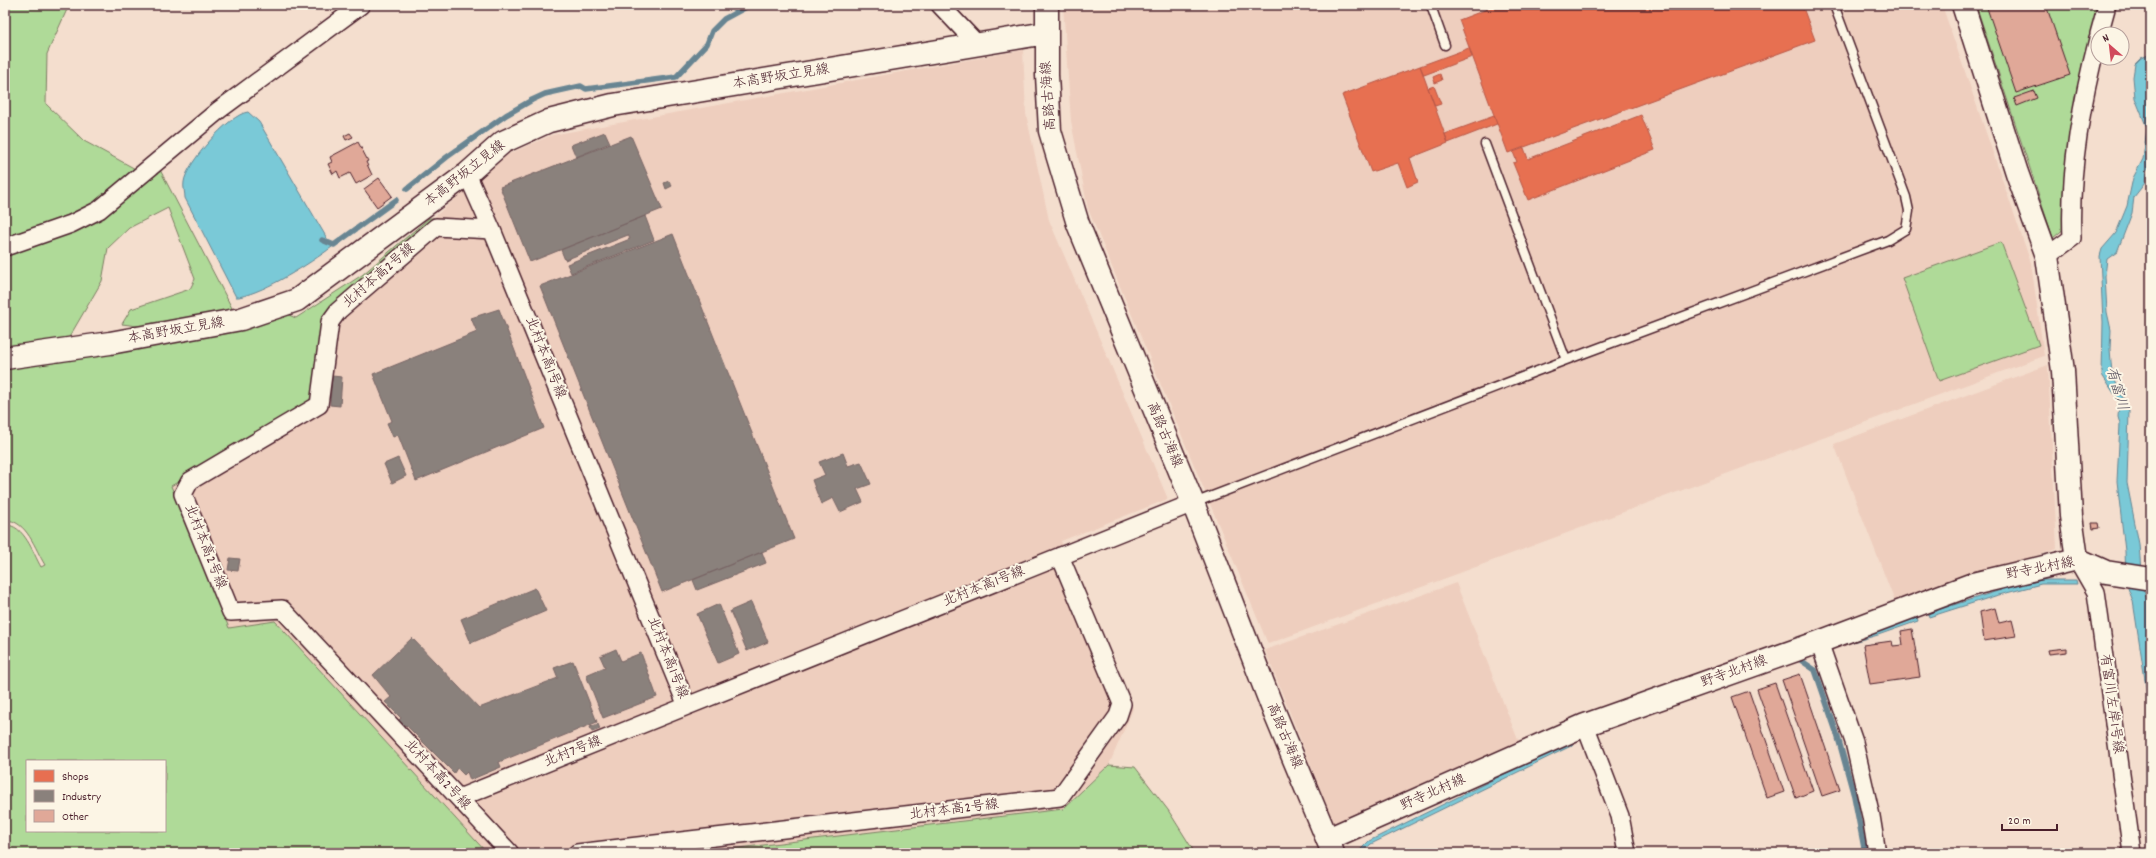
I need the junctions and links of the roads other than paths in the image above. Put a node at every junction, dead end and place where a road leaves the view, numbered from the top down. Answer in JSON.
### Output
{"nodes":[{"id":1,"x":361,"y":5,"type":"edge"},
{"id":2,"x":940,"y":5,"type":"edge"},
{"id":3,"x":1047,"y":5,"type":"edge"},
{"id":4,"x":1433,"y":5,"type":"edge"},
{"id":5,"x":1834,"y":5,"type":"edge"},
{"id":6,"x":1963,"y":5,"type":"edge"},
{"id":7,"x":2107,"y":5,"type":"edge"},
{"id":8,"x":2102,"y":26,"type":"edge"},
{"id":9,"x":1046,"y":33,"type":"junction"},
{"id":10,"x":977,"y":44,"type":"junction"},
{"id":11,"x":1445,"y":45,"type":"dead end"},
{"id":12,"x":2092,"y":66,"type":"edge"},
{"id":13,"x":1486,"y":144,"type":"dead end"},
{"id":14,"x":467,"y":174,"type":"junction"},
{"id":15,"x":492,"y":230,"type":"junction"},
{"id":16,"x":5,"y":247,"type":"edge"},
{"id":17,"x":2047,"y":256,"type":"junction"},
{"id":18,"x":5,"y":358,"type":"edge"},
{"id":19,"x":1566,"y":360,"type":"junction"},
{"id":20,"x":1193,"y":503,"type":"junction"},
{"id":21,"x":1060,"y":556,"type":"junction"},
{"id":22,"x":2077,"y":559,"type":"junction"},
{"id":23,"x":2151,"y":579,"type":"edge"},
{"id":24,"x":1819,"y":642,"type":"junction"},
{"id":25,"x":687,"y":706,"type":"junction"},
{"id":26,"x":1585,"y":725,"type":"junction"},
{"id":27,"x":459,"y":798,"type":"junction"},
{"id":28,"x":1331,"y":846,"type":"edge"},
{"id":29,"x":510,"y":853,"type":"edge"},
{"id":30,"x":577,"y":853,"type":"edge"},
{"id":31,"x":1627,"y":853,"type":"edge"},
{"id":32,"x":1876,"y":853,"type":"edge"},
{"id":33,"x":2132,"y":853,"type":"edge"}],
"edges":[{"from":1,"to":16,"type":"street"},
{"from":2,"to":10,"type":"street"},
{"from":3,"to":9,"type":"street","name":"高路古海線"},
{"from":4,"to":11,"type":"lane"},
{"from":5,"to":19,"type":"lane"},
{"from":6,"to":17,"type":"street"},
{"from":7,"to":8,"type":"street"},
{"from":9,"to":10,"type":"street","name":"本高野坂立見線"},
{"from":9,"to":20,"type":"street","name":"高路古海線"},
{"from":10,"to":14,"type":"street","name":"本高野坂立見線"},
{"from":12,"to":17,"type":"street"},
{"from":13,"to":19,"type":"lane"},
{"from":14,"to":15,"type":"street","name":"北村本高1号線"},
{"from":14,"to":18,"type":"street","name":"本高野坂立見線"},
{"from":15,"to":25,"type":"street","name":"北村本高1号線"},
{"from":15,"to":27,"type":"street","name":"北村本高2号線"},
{"from":17,"to":22,"type":"street"},
{"from":19,"to":20,"type":"lane"},
{"from":20,"to":21,"type":"street","name":"北村本高1号線"},
{"from":20,"to":28,"type":"street","name":"高路古海線"},
{"from":21,"to":25,"type":"street","name":"北村本高1号線"},
{"from":21,"to":30,"type":"street","name":"北村本高2号線"},
{"from":22,"to":23,"type":"street","name":"野寺北村線"},
{"from":22,"to":24,"type":"street","name":"野寺北村線"},
{"from":22,"to":33,"type":"street","name":"有富川左岸1号線"},
{"from":24,"to":26,"type":"street","name":"野寺北村線"},
{"from":24,"to":32,"type":"street"},
{"from":25,"to":27,"type":"street","name":"北村7号線"},
{"from":26,"to":28,"type":"street","name":"野寺北村線"},
{"from":26,"to":31,"type":"street"},
{"from":27,"to":29,"type":"street","name":"北村本高2号線"}]}
